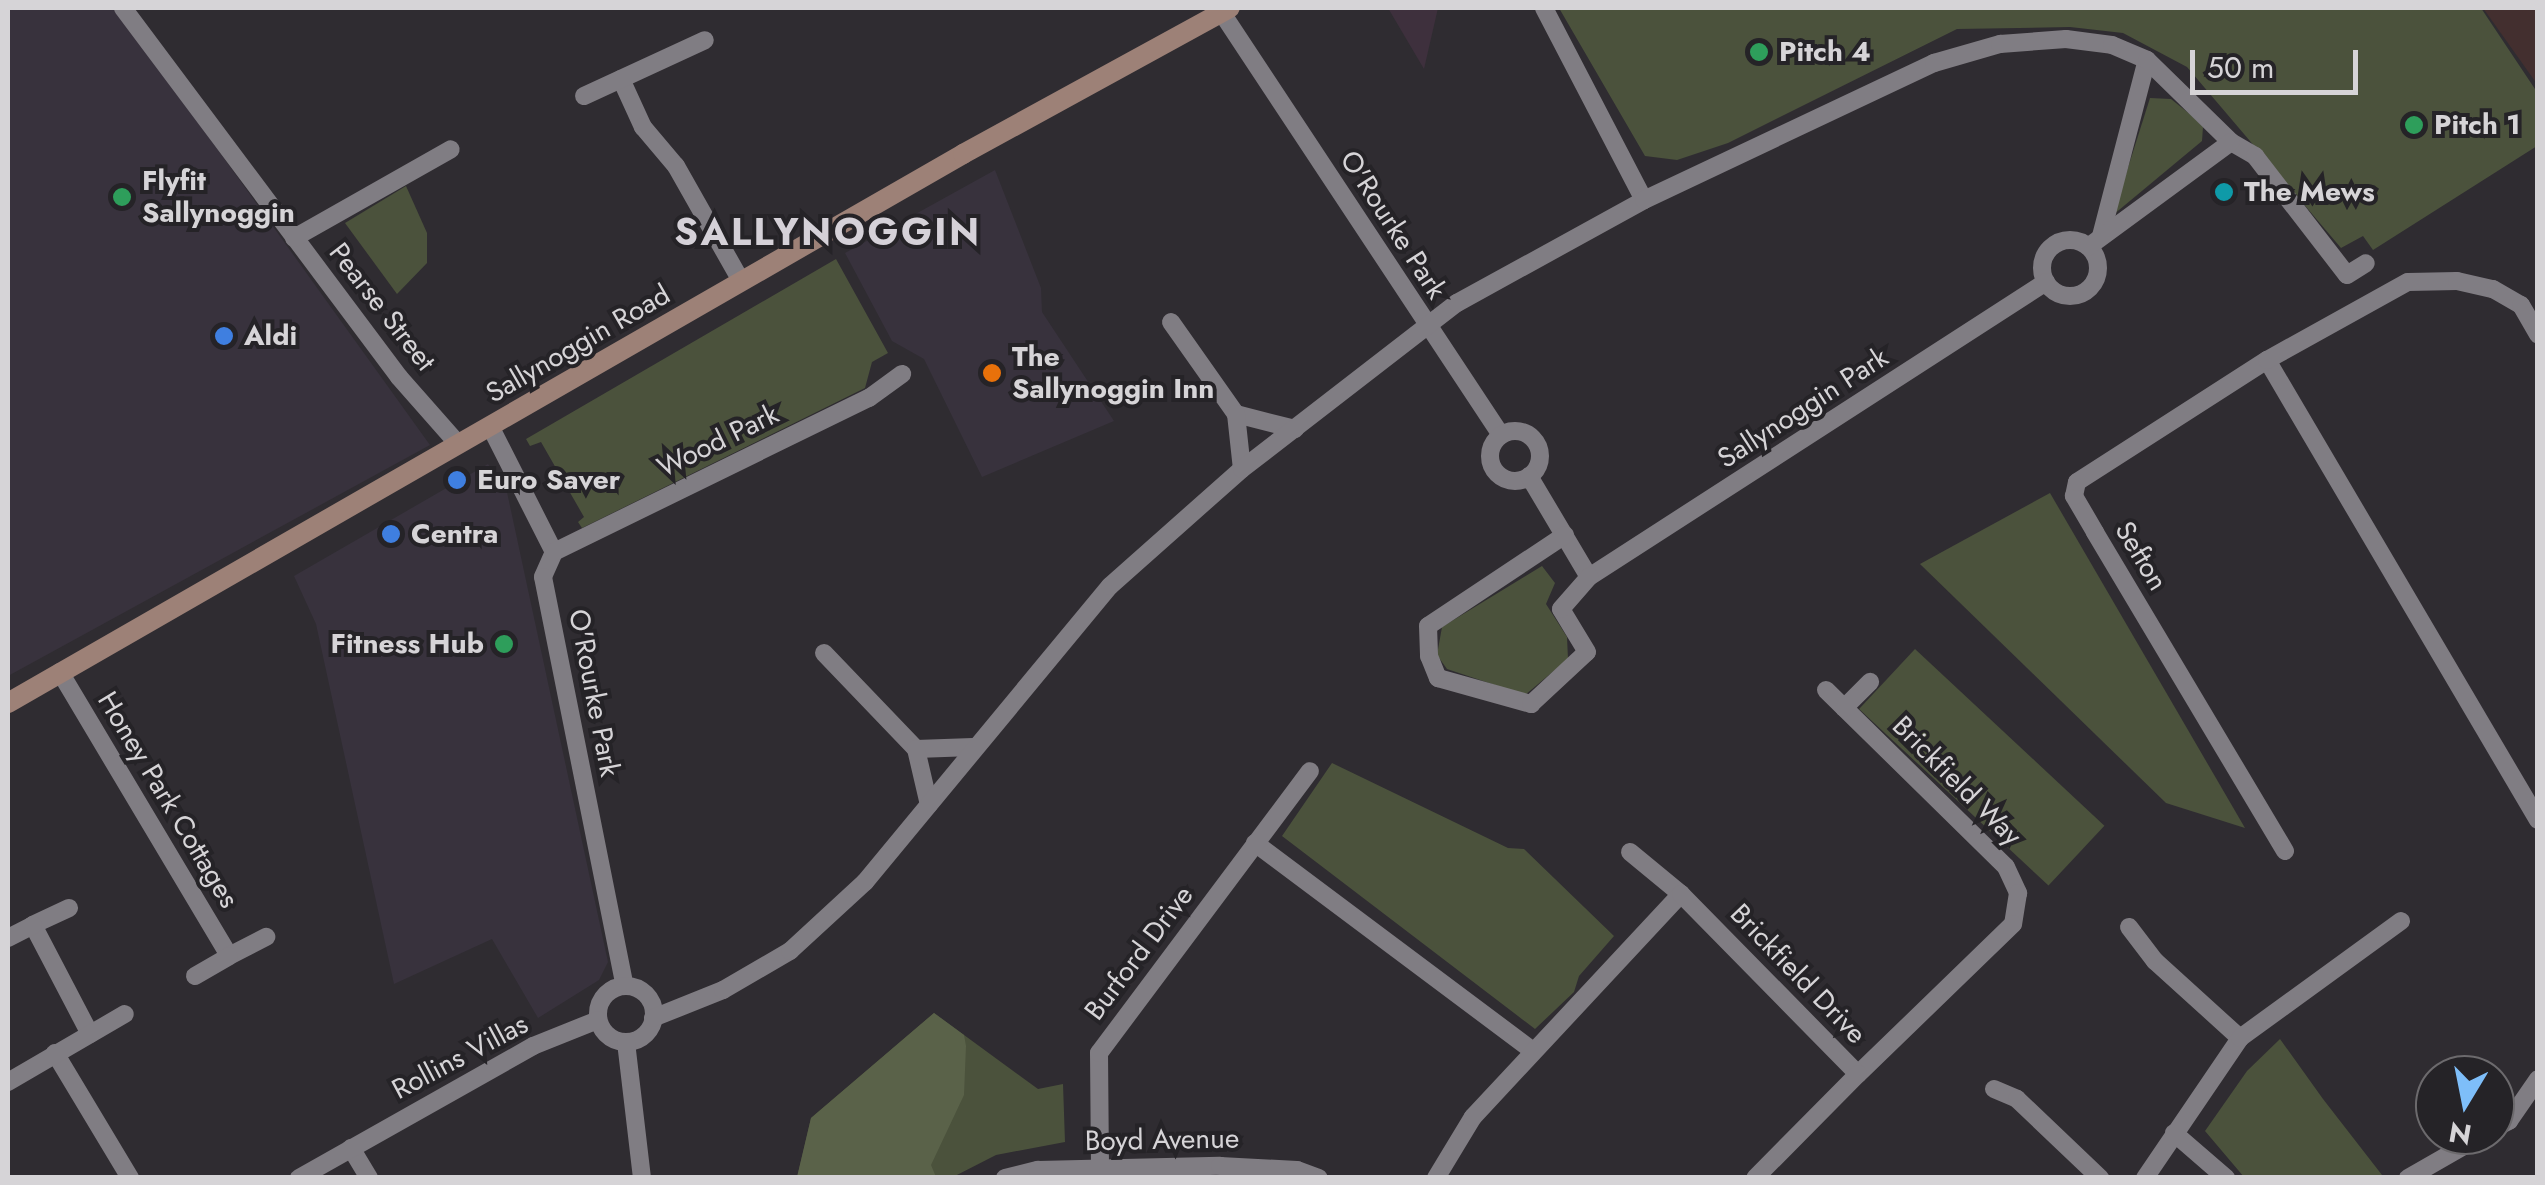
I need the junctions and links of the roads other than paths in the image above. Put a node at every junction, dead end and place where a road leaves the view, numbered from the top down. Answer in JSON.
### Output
{"nodes":[{"id":1,"x":1544,"y":8,"type":"edge"},
{"id":2,"x":132,"y":10,"type":"edge"},
{"id":3,"x":1226,"y":10,"type":"edge"},
{"id":4,"x":705,"y":40,"type":"dead end"},
{"id":5,"x":2147,"y":60,"type":"junction"},
{"id":6,"x":621,"y":79,"type":"junction"},
{"id":7,"x":584,"y":96,"type":"dead end"},
{"id":8,"x":2231,"y":142,"type":"junction"},
{"id":9,"x":451,"y":149,"type":"dead end"},
{"id":10,"x":1644,"y":200,"type":"junction"},
{"id":11,"x":294,"y":238,"type":"junction"},
{"id":12,"x":2094,"y":241,"type":"junction"},
{"id":13,"x":2366,"y":263,"type":"dead end"},
{"id":14,"x":741,"y":281,"type":"junction"},
{"id":15,"x":2046,"y":282,"type":"junction"},
{"id":16,"x":1171,"y":322,"type":"dead end"},
{"id":17,"x":2535,"y":324,"type":"edge"},
{"id":18,"x":1428,"y":329,"type":"junction"},
{"id":19,"x":2267,"y":360,"type":"junction"},
{"id":20,"x":902,"y":374,"type":"dead end"},
{"id":21,"x":1236,"y":414,"type":"junction"},
{"id":22,"x":490,"y":426,"type":"junction"},
{"id":23,"x":1295,"y":429,"type":"junction"},
{"id":24,"x":1501,"y":435,"type":"junction"},
{"id":25,"x":458,"y":444,"type":"junction"},
{"id":26,"x":1242,"y":469,"type":"junction"},
{"id":27,"x":1528,"y":476,"type":"junction"},
{"id":28,"x":1565,"y":535,"type":"junction"},
{"id":29,"x":554,"y":552,"type":"junction"},
{"id":30,"x":1589,"y":578,"type":"junction"},
{"id":31,"x":824,"y":653,"type":"dead end"},
{"id":32,"x":60,"y":672,"type":"junction"},
{"id":33,"x":1870,"y":682,"type":"dead end"},
{"id":34,"x":1826,"y":690,"type":"dead end"},
{"id":35,"x":8,"y":702,"type":"edge"},
{"id":36,"x":1844,"y":708,"type":"junction"},
{"id":37,"x":973,"y":747,"type":"junction"},
{"id":38,"x":916,"y":749,"type":"junction"},
{"id":39,"x":1310,"y":771,"type":"dead end"},
{"id":40,"x":928,"y":805,"type":"junction"},
{"id":41,"x":2538,"y":820,"type":"edge"},
{"id":42,"x":1255,"y":843,"type":"junction"},
{"id":43,"x":2285,"y":851,"type":"dead end"},
{"id":44,"x":1630,"y":852,"type":"dead end"},
{"id":45,"x":1681,"y":894,"type":"junction"},
{"id":46,"x":69,"y":908,"type":"dead end"},
{"id":47,"x":2401,"y":921,"type":"dead end"},
{"id":48,"x":33,"y":925,"type":"junction"},
{"id":49,"x":2129,"y":927,"type":"dead end"},
{"id":50,"x":266,"y":936,"type":"dead end"},
{"id":51,"x":8,"y":938,"type":"edge"},
{"id":52,"x":229,"y":956,"type":"junction"},
{"id":53,"x":195,"y":976,"type":"dead end"},
{"id":54,"x":625,"y":986,"type":"junction"},
{"id":55,"x":125,"y":1014,"type":"dead end"},
{"id":56,"x":653,"y":1018,"type":"junction"},
{"id":57,"x":598,"y":1020,"type":"junction"},
{"id":58,"x":90,"y":1034,"type":"junction"},
{"id":59,"x":2240,"y":1038,"type":"junction"},
{"id":60,"x":626,"y":1042,"type":"junction"},
{"id":61,"x":1533,"y":1051,"type":"junction"},
{"id":62,"x":55,"y":1054,"type":"junction"},
{"id":63,"x":1858,"y":1074,"type":"junction"},
{"id":64,"x":2538,"y":1078,"type":"edge"},
{"id":65,"x":8,"y":1082,"type":"edge"},
{"id":66,"x":1994,"y":1089,"type":"dead end"},
{"id":67,"x":2515,"y":1111,"type":"edge"},
{"id":68,"x":2174,"y":1133,"type":"junction"},
{"id":69,"x":351,"y":1148,"type":"junction"},
{"id":70,"x":2448,"y":1155,"type":"edge"},
{"id":71,"x":1100,"y":1167,"type":"junction"},
{"id":72,"x":1156,"y":1172,"type":"edge"},
{"id":73,"x":130,"y":1178,"type":"edge"},
{"id":74,"x":300,"y":1178,"type":"edge"},
{"id":75,"x":369,"y":1178,"type":"edge"},
{"id":76,"x":642,"y":1178,"type":"edge"},
{"id":77,"x":1005,"y":1178,"type":"edge"},
{"id":78,"x":1319,"y":1178,"type":"edge"},
{"id":79,"x":1436,"y":1178,"type":"edge"},
{"id":80,"x":1754,"y":1178,"type":"edge"},
{"id":81,"x":2100,"y":1178,"type":"edge"},
{"id":82,"x":2145,"y":1178,"type":"edge"},
{"id":83,"x":2226,"y":1178,"type":"edge"},
{"id":84,"x":2408,"y":1178,"type":"edge"}],
"edges":[{"from":1,"to":10,"type":"street"},
{"from":2,"to":11,"type":"street","name":"Pearse Street"},
{"from":3,"to":14,"type":"street","name":"Sallynoggin Road"},
{"from":3,"to":18,"type":"street","name":"O'Rourke Park"},
{"from":4,"to":6,"type":"street"},
{"from":5,"to":8,"type":"street"},
{"from":5,"to":10,"type":"street"},
{"from":5,"to":12,"type":"street"},
{"from":6,"to":7,"type":"street"},
{"from":6,"to":14,"type":"street"},
{"from":8,"to":12,"type":"street"},
{"from":8,"to":13,"type":"street"},
{"from":9,"to":11,"type":"street"},
{"from":10,"to":18,"type":"street"},
{"from":11,"to":25,"type":"street","name":"Pearse Street"},
{"from":12,"to":15,"type":"street"},
{"from":12,"to":15,"type":"street"},
{"from":14,"to":22,"type":"street","name":"Sallynoggin Road"},
{"from":15,"to":30,"type":"street","name":"Sallynoggin Park"},
{"from":16,"to":21,"type":"street"},
{"from":17,"to":19,"type":"street","name":"Sefton"},
{"from":18,"to":23,"type":"street","name":"O'Rourke Park"},
{"from":18,"to":24,"type":"street"},
{"from":19,"to":41,"type":"street"},
{"from":19,"to":43,"type":"street","name":"Sefton"},
{"from":20,"to":29,"type":"street","name":"Wood Park"},
{"from":21,"to":23,"type":"street"},
{"from":21,"to":26,"type":"street"},
{"from":22,"to":25,"type":"street","name":"Sallynoggin Road"},
{"from":22,"to":29,"type":"street"},
{"from":23,"to":26,"type":"street","name":"O'Rourke Park"},
{"from":24,"to":27,"type":"street"},
{"from":24,"to":27,"type":"street"},
{"from":25,"to":32,"type":"street","name":"Sallynoggin Road"},
{"from":26,"to":37,"type":"street","name":"O'Rourke Park"},
{"from":27,"to":28,"type":"street"},
{"from":28,"to":30,"type":"street"},
{"from":28,"to":30,"type":"street","name":"Sallynoggin Park"},
{"from":29,"to":54,"type":"street","name":"O'Rourke Park"},
{"from":31,"to":38,"type":"street"},
{"from":32,"to":35,"type":"street","name":"Sallynoggin Road"},
{"from":32,"to":52,"type":"street","name":"Honey Park Cottages"},
{"from":33,"to":36,"type":"street"},
{"from":34,"to":36,"type":"street","name":"Brickfield Way"},
{"from":36,"to":63,"type":"street","name":"Brickfield Way"},
{"from":37,"to":38,"type":"street"},
{"from":37,"to":40,"type":"street","name":"O'Rourke Park"},
{"from":38,"to":40,"type":"street"},
{"from":39,"to":42,"type":"street","name":"Burford Drive"},
{"from":40,"to":56,"type":"street","name":"O'Rourke Park"},
{"from":42,"to":61,"type":"street"},
{"from":42,"to":71,"type":"street","name":"Burford Drive"},
{"from":44,"to":45,"type":"street","name":"Brickfield Drive"},
{"from":45,"to":61,"type":"street"},
{"from":45,"to":63,"type":"street","name":"Brickfield Drive"},
{"from":46,"to":48,"type":"street"},
{"from":47,"to":59,"type":"street"},
{"from":48,"to":51,"type":"street"},
{"from":48,"to":58,"type":"street"},
{"from":49,"to":59,"type":"street"},
{"from":50,"to":52,"type":"street"},
{"from":52,"to":53,"type":"street"},
{"from":54,"to":56,"type":"street"},
{"from":54,"to":57,"type":"street"},
{"from":55,"to":58,"type":"street"},
{"from":56,"to":60,"type":"street"},
{"from":57,"to":60,"type":"street"},
{"from":57,"to":69,"type":"street","name":"Rollins Villas"},
{"from":58,"to":62,"type":"street"},
{"from":59,"to":68,"type":"street"},
{"from":60,"to":76,"type":"street"},
{"from":61,"to":79,"type":"street"},
{"from":62,"to":65,"type":"street"},
{"from":62,"to":73,"type":"street"},
{"from":63,"to":80,"type":"street","name":"Brickfield Drive"},
{"from":64,"to":67,"type":"street"},
{"from":66,"to":81,"type":"street"},
{"from":68,"to":82,"type":"street"},
{"from":68,"to":83,"type":"street"},
{"from":69,"to":74,"type":"street","name":"Rollins Villas"},
{"from":69,"to":75,"type":"street"},
{"from":70,"to":84,"type":"street"},
{"from":71,"to":72,"type":"street","name":"Boyd Avenue"},
{"from":71,"to":77,"type":"street","name":"Boyd Avenue"},
{"from":72,"to":78,"type":"street","name":"Boyd Avenue"}]}
